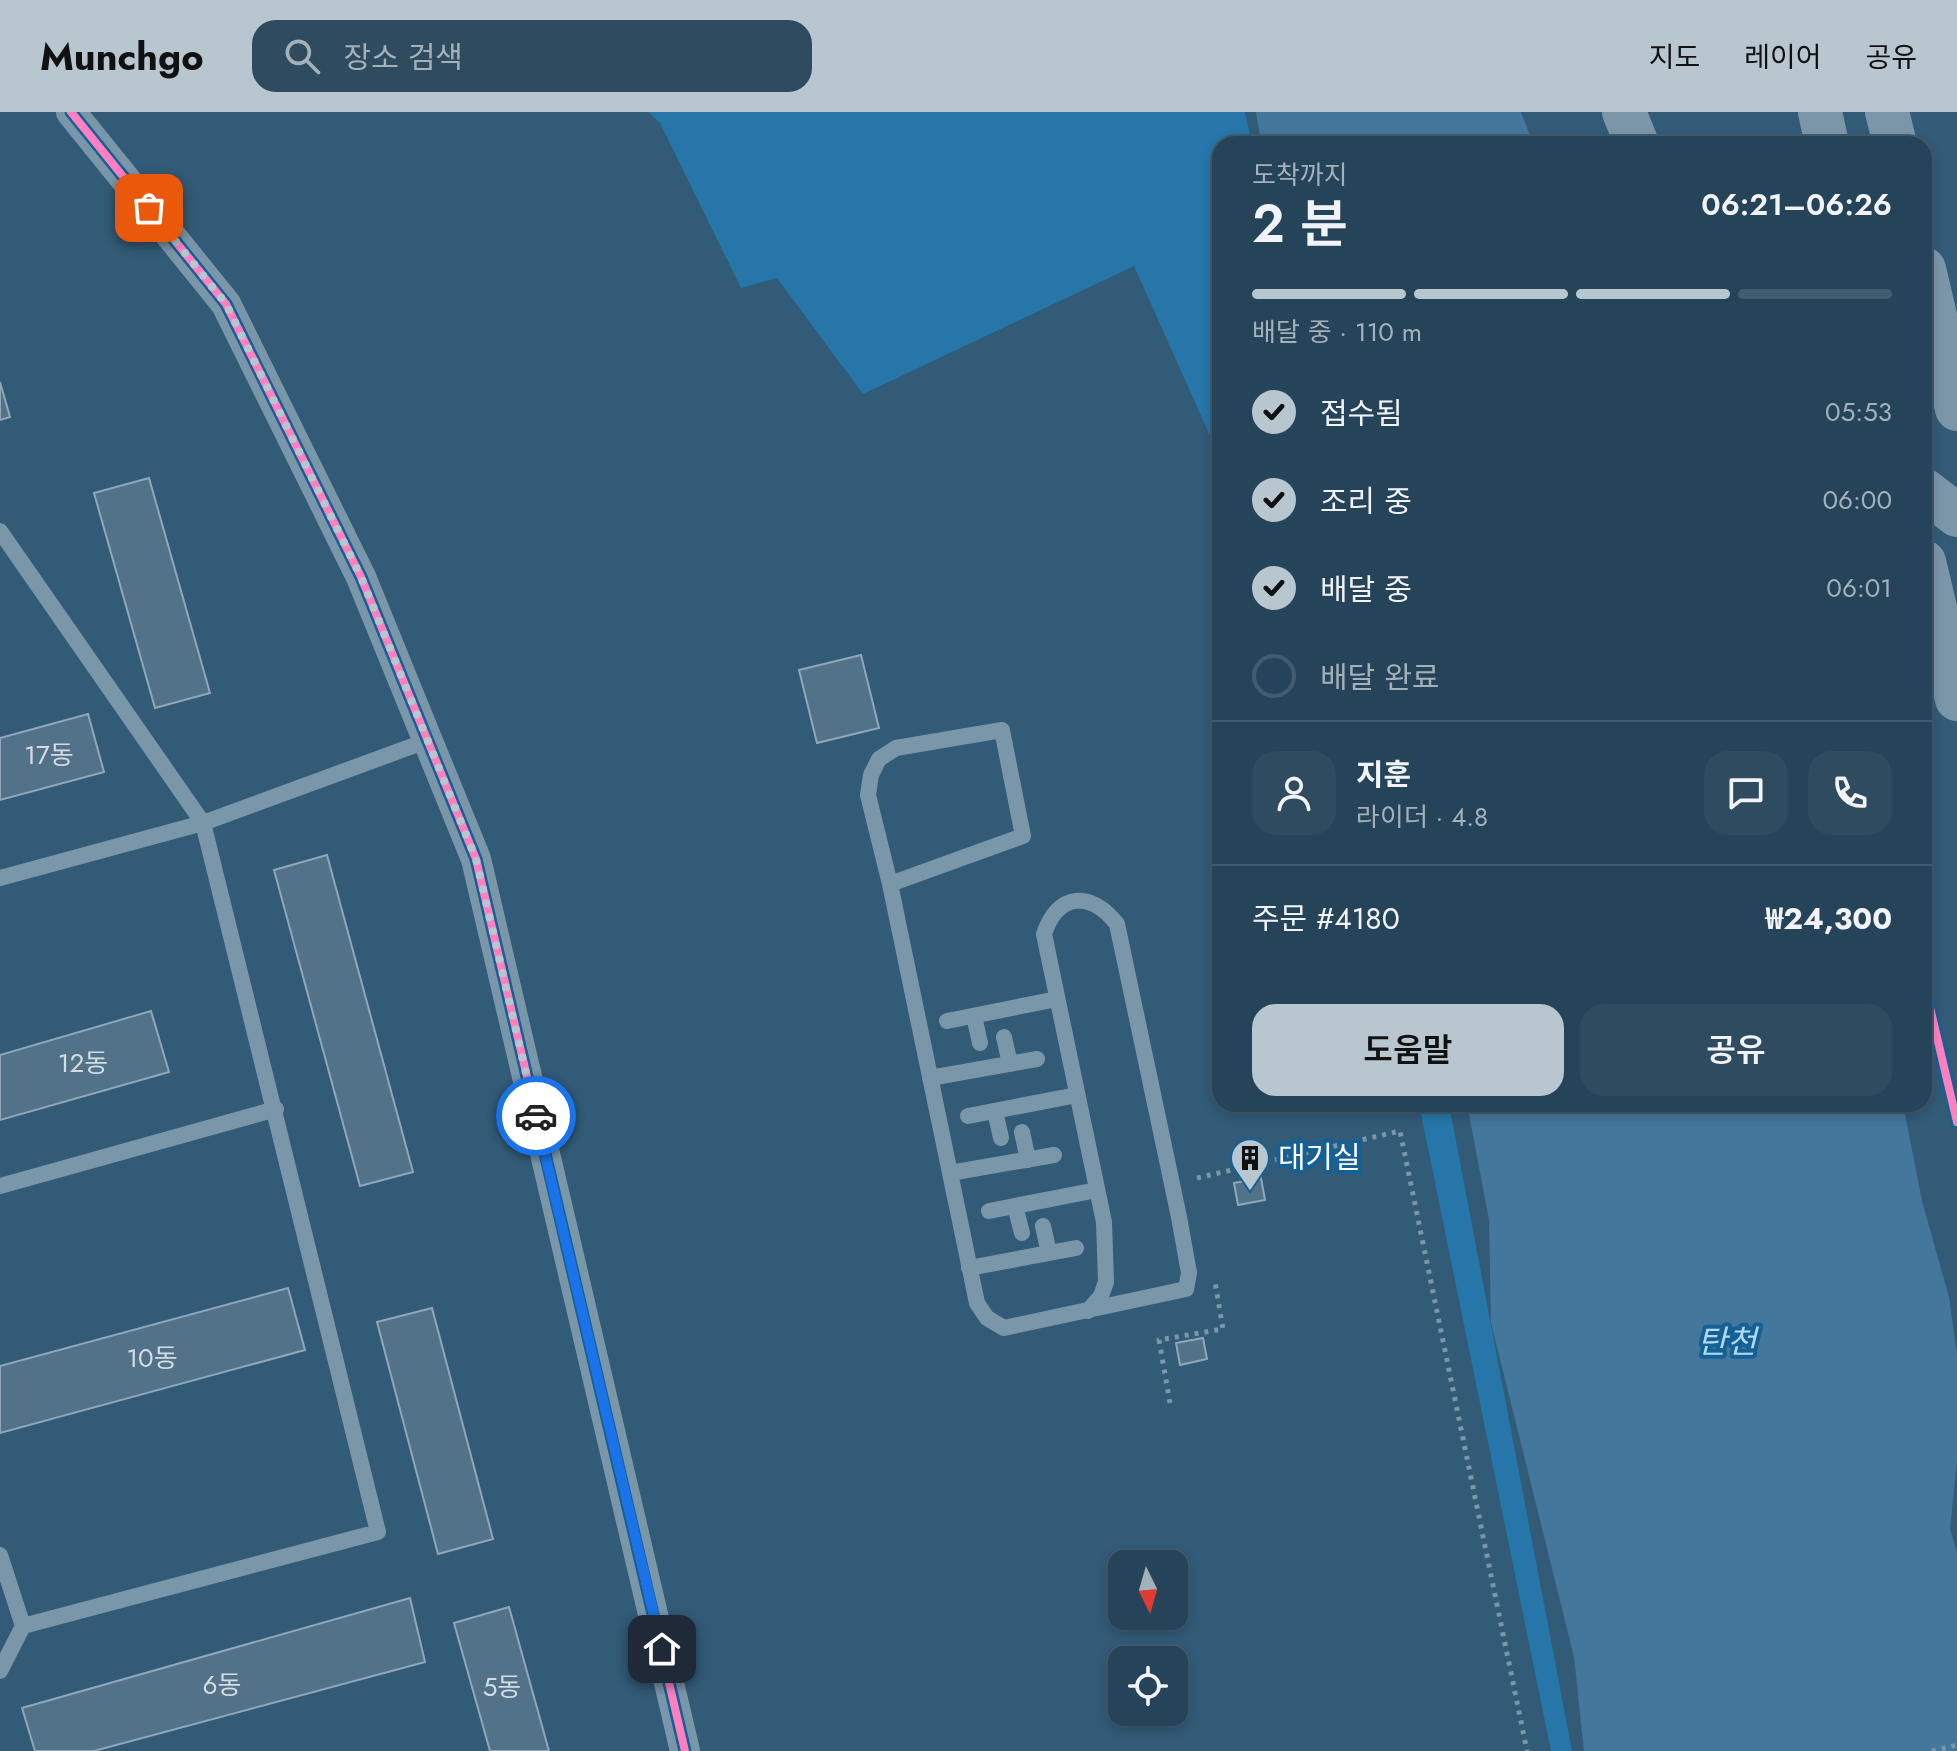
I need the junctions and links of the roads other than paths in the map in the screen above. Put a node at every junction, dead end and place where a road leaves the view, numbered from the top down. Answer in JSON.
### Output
{"nodes":[{"id":1,"x":71,"y":112,"type":"edge"},
{"id":2,"x":1624,"y":112,"type":"edge"},
{"id":3,"x":1820,"y":112,"type":"edge"},
{"id":4,"x":1887,"y":112,"type":"edge"},
{"id":5,"x":1634,"y":136,"type":"edge"},
{"id":6,"x":1825,"y":136,"type":"edge"},
{"id":7,"x":1893,"y":136,"type":"edge"},
{"id":8,"x":1932,"y":303,"type":"edge"},
{"id":9,"x":1957,"y":409,"type":"edge"},
{"id":10,"x":1932,"y":496,"type":"edge"},
{"id":11,"x":1957,"y":515,"type":"edge"},
{"id":12,"x":0,"y":531,"type":"edge"},
{"id":13,"x":1932,"y":595,"type":"edge"},
{"id":14,"x":1957,"y":699,"type":"edge"},
{"id":15,"x":429,"y":740,"type":"junction"},
{"id":16,"x":203,"y":823,"type":"junction"},
{"id":17,"x":0,"y":878,"type":"edge"},
{"id":18,"x":890,"y":884,"type":"junction"},
{"id":19,"x":1057,"y":999,"type":"junction"},
{"id":20,"x":974,"y":1016,"type":"junction"},
{"id":21,"x":947,"y":1021,"type":"dead end"},
{"id":22,"x":1004,"y":1037,"type":"dead end"},
{"id":23,"x":980,"y":1043,"type":"dead end"},
{"id":24,"x":1037,"y":1059,"type":"dead end"},
{"id":25,"x":1010,"y":1064,"type":"junction"},
{"id":26,"x":930,"y":1078,"type":"junction"},
{"id":27,"x":1077,"y":1095,"type":"junction"},
{"id":28,"x":276,"y":1109,"type":"junction"},
{"id":29,"x":995,"y":1111,"type":"junction"},
{"id":30,"x":968,"y":1116,"type":"dead end"},
{"id":31,"x":1022,"y":1132,"type":"dead end"},
{"id":32,"x":1001,"y":1138,"type":"dead end"},
{"id":33,"x":1054,"y":1155,"type":"dead end"},
{"id":34,"x":1028,"y":1160,"type":"junction"},
{"id":35,"x":950,"y":1173,"type":"junction"},
{"id":36,"x":0,"y":1186,"type":"edge"},
{"id":37,"x":1097,"y":1190,"type":"junction"},
{"id":38,"x":1015,"y":1206,"type":"junction"},
{"id":39,"x":989,"y":1211,"type":"dead end"},
{"id":40,"x":1043,"y":1226,"type":"dead end"},
{"id":41,"x":1022,"y":1233,"type":"dead end"},
{"id":42,"x":1076,"y":1248,"type":"dead end"},
{"id":43,"x":1049,"y":1253,"type":"junction"},
{"id":44,"x":969,"y":1268,"type":"junction"},
{"id":45,"x":1088,"y":1311,"type":"junction"},
{"id":46,"x":0,"y":1555,"type":"edge"},
{"id":47,"x":23,"y":1626,"type":"junction"},
{"id":48,"x":0,"y":1671,"type":"edge"},
{"id":49,"x":685,"y":1751,"type":"edge"}],
"edges":[{"from":1,"to":15,"type":"street"},
{"from":2,"to":5,"type":"highway"},
{"from":3,"to":6,"type":"highway"},
{"from":4,"to":7,"type":"highway"},
{"from":8,"to":9,"type":"highway"},
{"from":10,"to":11,"type":"highway"},
{"from":12,"to":16,"type":"lane"},
{"from":13,"to":14,"type":"highway"},
{"from":15,"to":16,"type":"lane"},
{"from":15,"to":49,"type":"street"},
{"from":16,"to":17,"type":"lane"},
{"from":16,"to":28,"type":"lane"},
{"from":18,"to":18,"type":"lane"},
{"from":18,"to":26,"type":"lane"},
{"from":19,"to":20,"type":"lane"},
{"from":19,"to":27,"type":"lane"},
{"from":19,"to":45,"type":"lane"},
{"from":20,"to":21,"type":"lane"},
{"from":20,"to":23,"type":"lane"},
{"from":22,"to":25,"type":"lane"},
{"from":24,"to":25,"type":"lane"},
{"from":25,"to":26,"type":"lane"},
{"from":26,"to":35,"type":"lane"},
{"from":27,"to":29,"type":"lane"},
{"from":27,"to":37,"type":"lane"},
{"from":28,"to":36,"type":"lane"},
{"from":28,"to":47,"type":"lane"},
{"from":29,"to":30,"type":"lane"},
{"from":29,"to":32,"type":"lane"},
{"from":31,"to":34,"type":"lane"},
{"from":33,"to":34,"type":"lane"},
{"from":34,"to":35,"type":"lane"},
{"from":35,"to":44,"type":"lane"},
{"from":37,"to":38,"type":"lane"},
{"from":37,"to":45,"type":"lane"},
{"from":38,"to":39,"type":"lane"},
{"from":38,"to":41,"type":"lane"},
{"from":40,"to":43,"type":"lane"},
{"from":42,"to":43,"type":"lane"},
{"from":43,"to":44,"type":"lane"},
{"from":44,"to":45,"type":"lane"},
{"from":46,"to":47,"type":"lane"},
{"from":47,"to":48,"type":"lane"}]}
